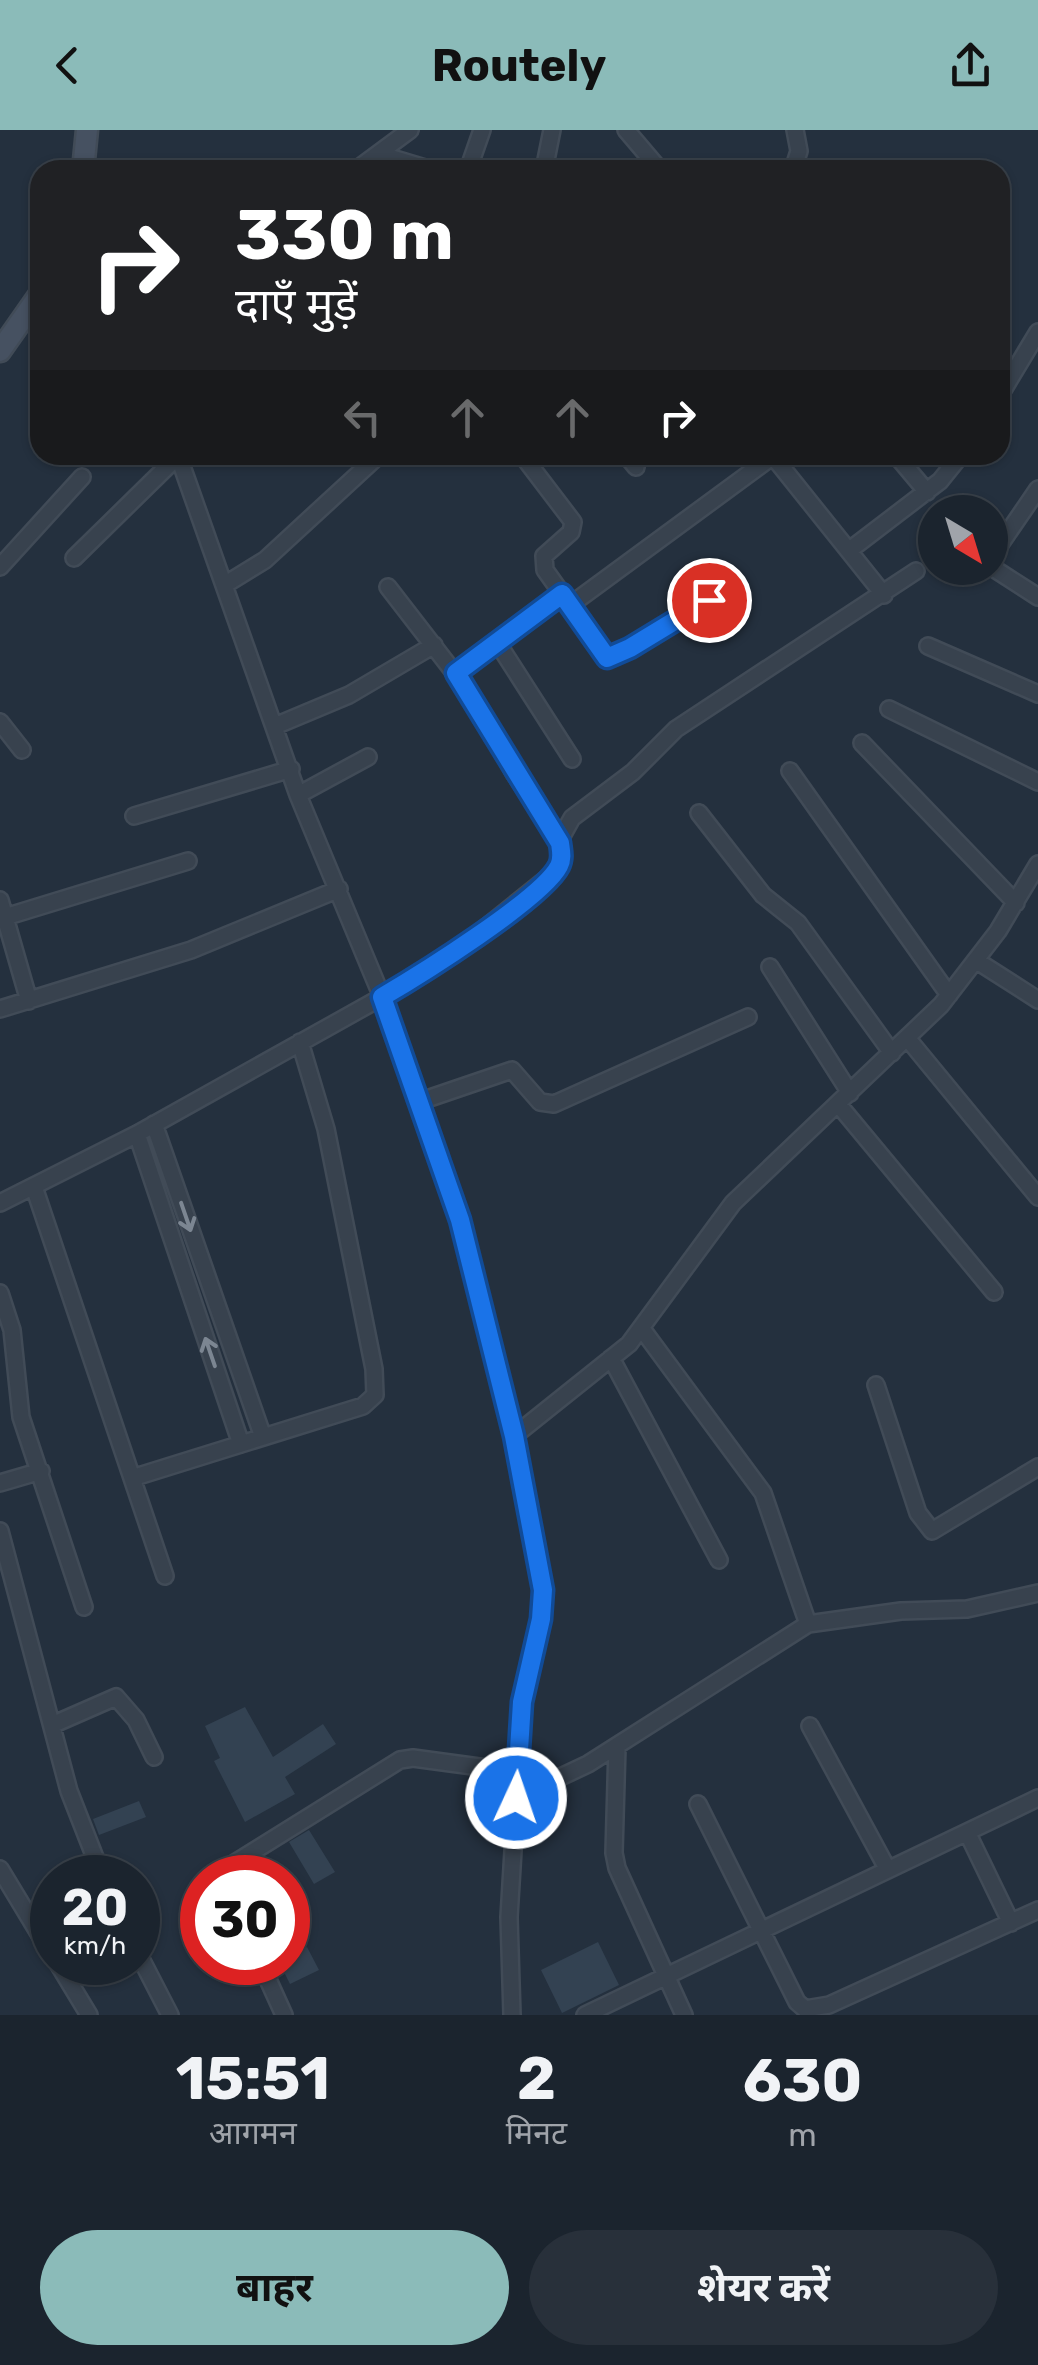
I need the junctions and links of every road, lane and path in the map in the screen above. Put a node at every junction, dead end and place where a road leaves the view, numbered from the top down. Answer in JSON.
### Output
{"nodes":[{"id":1,"x":87,"y":130,"type":"edge"},
{"id":2,"x":410,"y":130,"type":"edge"},
{"id":3,"x":482,"y":130,"type":"edge"},
{"id":4,"x":552,"y":130,"type":"edge"},
{"id":5,"x":626,"y":130,"type":"edge"},
{"id":6,"x":795,"y":130,"type":"edge"},
{"id":7,"x":382,"y":155,"type":"junction"},
{"id":8,"x":84,"y":160,"type":"edge"},
{"id":9,"x":373,"y":160,"type":"edge"},
{"id":10,"x":399,"y":160,"type":"edge"},
{"id":11,"x":472,"y":160,"type":"edge"},
{"id":12,"x":546,"y":160,"type":"edge"},
{"id":13,"x":652,"y":160,"type":"edge"},
{"id":14,"x":797,"y":160,"type":"edge"},
{"id":15,"x":30,"y":308,"type":"edge"},
{"id":16,"x":1038,"y":332,"type":"edge"},
{"id":17,"x":0,"y":351,"type":"edge"},
{"id":18,"x":1010,"y":378,"type":"edge"},
{"id":19,"x":169,"y":465,"type":"edge"},
{"id":20,"x":183,"y":465,"type":"edge"},
{"id":21,"x":360,"y":465,"type":"edge"},
{"id":22,"x":367,"y":465,"type":"edge"},
{"id":23,"x":530,"y":465,"type":"edge"},
{"id":24,"x":758,"y":465,"type":"edge"},
{"id":25,"x":780,"y":465,"type":"edge"},
{"id":26,"x":904,"y":465,"type":"edge"},
{"id":27,"x":952,"y":465,"type":"edge"},
{"id":28,"x":363,"y":469,"type":"junction"},
{"id":29,"x":82,"y":477,"type":"dead end"},
{"id":30,"x":1038,"y":489,"type":"edge"},
{"id":31,"x":927,"y":492,"type":"junction"},
{"id":32,"x":1008,"y":535,"type":"edge"},
{"id":33,"x":851,"y":549,"type":"junction"},
{"id":34,"x":74,"y":558,"type":"dead end"},
{"id":35,"x":0,"y":567,"type":"edge"},
{"id":36,"x":916,"y":571,"type":"dead end"},
{"id":37,"x":1008,"y":575,"type":"edge"},
{"id":38,"x":226,"y":584,"type":"junction"},
{"id":39,"x":736,"y":584,"type":"dead end"},
{"id":40,"x":388,"y":587,"type":"dead end"},
{"id":41,"x":884,"y":595,"type":"junction"},
{"id":42,"x":1038,"y":597,"type":"edge"},
{"id":43,"x":566,"y":600,"type":"junction"},
{"id":44,"x":498,"y":642,"type":"junction"},
{"id":45,"x":434,"y":645,"type":"junction"},
{"id":46,"x":928,"y":646,"type":"dead end"},
{"id":47,"x":456,"y":673,"type":"junction"},
{"id":48,"x":1038,"y":694,"type":"edge"},
{"id":49,"x":890,"y":709,"type":"dead end"},
{"id":50,"x":0,"y":722,"type":"edge"},
{"id":51,"x":276,"y":726,"type":"junction"},
{"id":52,"x":862,"y":743,"type":"dead end"},
{"id":53,"x":22,"y":750,"type":"dead end"},
{"id":54,"x":368,"y":757,"type":"dead end"},
{"id":55,"x":572,"y":758,"type":"dead end"},
{"id":56,"x":291,"y":770,"type":"junction"},
{"id":57,"x":790,"y":770,"type":"dead end"},
{"id":58,"x":1038,"y":782,"type":"edge"},
{"id":59,"x":298,"y":795,"type":"junction"},
{"id":60,"x":699,"y":813,"type":"dead end"},
{"id":61,"x":134,"y":816,"type":"dead end"},
{"id":62,"x":560,"y":843,"type":"junction"},
{"id":63,"x":188,"y":861,"type":"dead end"},
{"id":64,"x":1038,"y":864,"type":"edge"},
{"id":65,"x":339,"y":889,"type":"junction"},
{"id":66,"x":0,"y":900,"type":"edge"},
{"id":67,"x":1016,"y":904,"type":"junction"},
{"id":68,"x":5,"y":917,"type":"junction"},
{"id":69,"x":977,"y":961,"type":"junction"},
{"id":70,"x":770,"y":968,"type":"dead end"},
{"id":71,"x":949,"y":995,"type":"junction"},
{"id":72,"x":382,"y":997,"type":"junction"},
{"id":73,"x":1038,"y":1000,"type":"edge"},
{"id":74,"x":30,"y":1001,"type":"junction"},
{"id":75,"x":0,"y":1009,"type":"edge"},
{"id":76,"x":748,"y":1017,"type":"dead end"},
{"id":77,"x":908,"y":1039,"type":"junction"},
{"id":78,"x":300,"y":1042,"type":"junction"},
{"id":79,"x":892,"y":1053,"type":"junction"},
{"id":80,"x":844,"y":1098,"type":"junction"},
{"id":81,"x":418,"y":1102,"type":"junction"},
{"id":82,"x":154,"y":1124,"type":"junction"},
{"id":83,"x":136,"y":1134,"type":"junction"},
{"id":84,"x":34,"y":1187,"type":"junction"},
{"id":85,"x":1038,"y":1197,"type":"edge"},
{"id":86,"x":0,"y":1203,"type":"edge"},
{"id":87,"x":994,"y":1292,"type":"dead end"},
{"id":88,"x":0,"y":1293,"type":"edge"},
{"id":89,"x":220,"y":1312,"type":"junction"},
{"id":90,"x":199,"y":1320,"type":"junction"},
{"id":91,"x":642,"y":1329,"type":"junction"},
{"id":92,"x":611,"y":1358,"type":"junction"},
{"id":93,"x":8,"y":1378,"type":"edge"},
{"id":94,"x":876,"y":1385,"type":"dead end"},
{"id":95,"x":514,"y":1436,"type":"junction"},
{"id":96,"x":263,"y":1437,"type":"junction"},
{"id":97,"x":241,"y":1444,"type":"junction"},
{"id":98,"x":1038,"y":1467,"type":"edge"},
{"id":99,"x":42,"y":1471,"type":"junction"},
{"id":100,"x":132,"y":1478,"type":"junction"},
{"id":101,"x":0,"y":1483,"type":"edge"},
{"id":102,"x":0,"y":1531,"type":"edge"},
{"id":103,"x":719,"y":1560,"type":"dead end"},
{"id":104,"x":165,"y":1576,"type":"dead end"},
{"id":105,"x":1038,"y":1593,"type":"edge"},
{"id":106,"x":84,"y":1608,"type":"dead end"},
{"id":107,"x":808,"y":1624,"type":"junction"},
{"id":108,"x":52,"y":1724,"type":"junction"},
{"id":109,"x":810,"y":1726,"type":"dead end"},
{"id":110,"x":617,"y":1747,"type":"junction"},
{"id":111,"x":154,"y":1758,"type":"dead end"},
{"id":112,"x":517,"y":1772,"type":"junction"},
{"id":113,"x":516,"y":1798,"type":"junction"},
{"id":114,"x":1038,"y":1798,"type":"edge"},
{"id":115,"x":698,"y":1804,"type":"dead end"},
{"id":116,"x":967,"y":1832,"type":"junction"},
{"id":117,"x":93,"y":1855,"type":"edge"},
{"id":118,"x":248,"y":1855,"type":"edge"},
{"id":119,"x":0,"y":1868,"type":"edge"},
{"id":120,"x":888,"y":1870,"type":"junction"},
{"id":121,"x":1038,"y":1910,"type":"edge"},
{"id":122,"x":30,"y":1918,"type":"edge"},
{"id":123,"x":1012,"y":1923,"type":"junction"},
{"id":124,"x":762,"y":1931,"type":"junction"},
{"id":125,"x":665,"y":1977,"type":"junction"},
{"id":126,"x":71,"y":1985,"type":"edge"},
{"id":127,"x":155,"y":1985,"type":"edge"},
{"id":128,"x":270,"y":1985,"type":"edge"},
{"id":129,"x":89,"y":2015,"type":"edge"},
{"id":130,"x":170,"y":2015,"type":"edge"},
{"id":131,"x":284,"y":2015,"type":"edge"},
{"id":132,"x":512,"y":2015,"type":"edge"},
{"id":133,"x":585,"y":2015,"type":"edge"},
{"id":134,"x":684,"y":2015,"type":"edge"}],
"edges":[{"from":1,"to":8,"type":"street"},
{"from":2,"to":7,"type":"street"},
{"from":3,"to":11,"type":"street"},
{"from":4,"to":12,"type":"street"},
{"from":5,"to":13,"type":"street"},
{"from":6,"to":14,"type":"street"},
{"from":7,"to":9,"type":"street"},
{"from":7,"to":10,"type":"street"},
{"from":15,"to":17,"type":"street"},
{"from":16,"to":18,"type":"street"},
{"from":19,"to":34,"type":"street"},
{"from":20,"to":38,"type":"street"},
{"from":21,"to":28,"type":"street"},
{"from":22,"to":28,"type":"street"},
{"from":23,"to":43,"type":"street"},
{"from":24,"to":43,"type":"street"},
{"from":25,"to":33,"type":"street"},
{"from":26,"to":31,"type":"street"},
{"from":27,"to":31,"type":"street"},
{"from":28,"to":38,"type":"street"},
{"from":29,"to":35,"type":"street"},
{"from":30,"to":32,"type":"street"},
{"from":31,"to":33,"type":"street"},
{"from":33,"to":41,"type":"street"},
{"from":36,"to":41,"type":"street"},
{"from":37,"to":42,"type":"street"},
{"from":38,"to":51,"type":"street"},
{"from":39,"to":43,"type":"street"},
{"from":40,"to":45,"type":"street"},
{"from":41,"to":62,"type":"street"},
{"from":43,"to":44,"type":"street"},
{"from":44,"to":47,"type":"street"},
{"from":44,"to":55,"type":"street"},
{"from":45,"to":47,"type":"street"},
{"from":45,"to":51,"type":"street"},
{"from":46,"to":48,"type":"street"},
{"from":47,"to":62,"type":"street"},
{"from":49,"to":58,"type":"street"},
{"from":50,"to":53,"type":"street"},
{"from":51,"to":56,"type":"street"},
{"from":52,"to":67,"type":"street"},
{"from":54,"to":59,"type":"street"},
{"from":56,"to":59,"type":"street"},
{"from":56,"to":61,"type":"street"},
{"from":57,"to":71,"type":"street"},
{"from":59,"to":65,"type":"street"},
{"from":60,"to":79,"type":"street"},
{"from":62,"to":72,"type":"street"},
{"from":63,"to":68,"type":"street"},
{"from":64,"to":67,"type":"street"},
{"from":65,"to":72,"type":"street"},
{"from":65,"to":74,"type":"street"},
{"from":66,"to":68,"type":"street"},
{"from":67,"to":69,"type":"street"},
{"from":68,"to":74,"type":"street"},
{"from":69,"to":71,"type":"street"},
{"from":69,"to":73,"type":"street"},
{"from":70,"to":80,"type":"street"},
{"from":71,"to":77,"type":"street"},
{"from":72,"to":78,"type":"street"},
{"from":72,"to":81,"type":"street"},
{"from":74,"to":75,"type":"street"},
{"from":76,"to":81,"type":"street"},
{"from":77,"to":79,"type":"street"},
{"from":77,"to":85,"type":"street"},
{"from":78,"to":82,"type":"street"},
{"from":78,"to":96,"type":"street"},
{"from":79,"to":80,"type":"street"},
{"from":80,"to":87,"type":"street"},
{"from":80,"to":91,"type":"street"},
{"from":81,"to":95,"type":"street"},
{"from":82,"to":83,"type":"street"},
{"from":82,"to":89,"type":"street","one_way":true},
{"from":83,"to":84,"type":"street"},
{"from":83,"to":90,"type":"street"},
{"from":84,"to":86,"type":"street"},
{"from":84,"to":100,"type":"street"},
{"from":88,"to":93,"type":"street"},
{"from":89,"to":90,"type":"street"},
{"from":89,"to":96,"type":"street"},
{"from":97,"to":90,"type":"street","one_way":true},
{"from":91,"to":92,"type":"street"},
{"from":91,"to":107,"type":"street"},
{"from":92,"to":95,"type":"street"},
{"from":92,"to":103,"type":"street"},
{"from":93,"to":99,"type":"street"},
{"from":94,"to":98,"type":"street"},
{"from":95,"to":112,"type":"street"},
{"from":96,"to":97,"type":"street"},
{"from":97,"to":100,"type":"street"},
{"from":99,"to":101,"type":"street"},
{"from":99,"to":106,"type":"street"},
{"from":100,"to":104,"type":"street"},
{"from":102,"to":108,"type":"street"},
{"from":105,"to":107,"type":"street"},
{"from":107,"to":110,"type":"street"},
{"from":108,"to":111,"type":"street"},
{"from":108,"to":117,"type":"street"},
{"from":109,"to":120,"type":"street"},
{"from":110,"to":113,"type":"street"},
{"from":110,"to":125,"type":"street"},
{"from":112,"to":113,"type":"street"},
{"from":112,"to":118,"type":"street"},
{"from":113,"to":132,"type":"street"},
{"from":114,"to":116,"type":"street"},
{"from":115,"to":124,"type":"street"},
{"from":116,"to":120,"type":"street"},
{"from":116,"to":123,"type":"street"},
{"from":119,"to":122,"type":"street"},
{"from":120,"to":124,"type":"street"},
{"from":121,"to":123,"type":"street"},
{"from":123,"to":124,"type":"street"},
{"from":124,"to":125,"type":"street"},
{"from":125,"to":133,"type":"street"},
{"from":125,"to":134,"type":"street"},
{"from":126,"to":129,"type":"street"},
{"from":127,"to":130,"type":"street"},
{"from":128,"to":131,"type":"street"}]}
